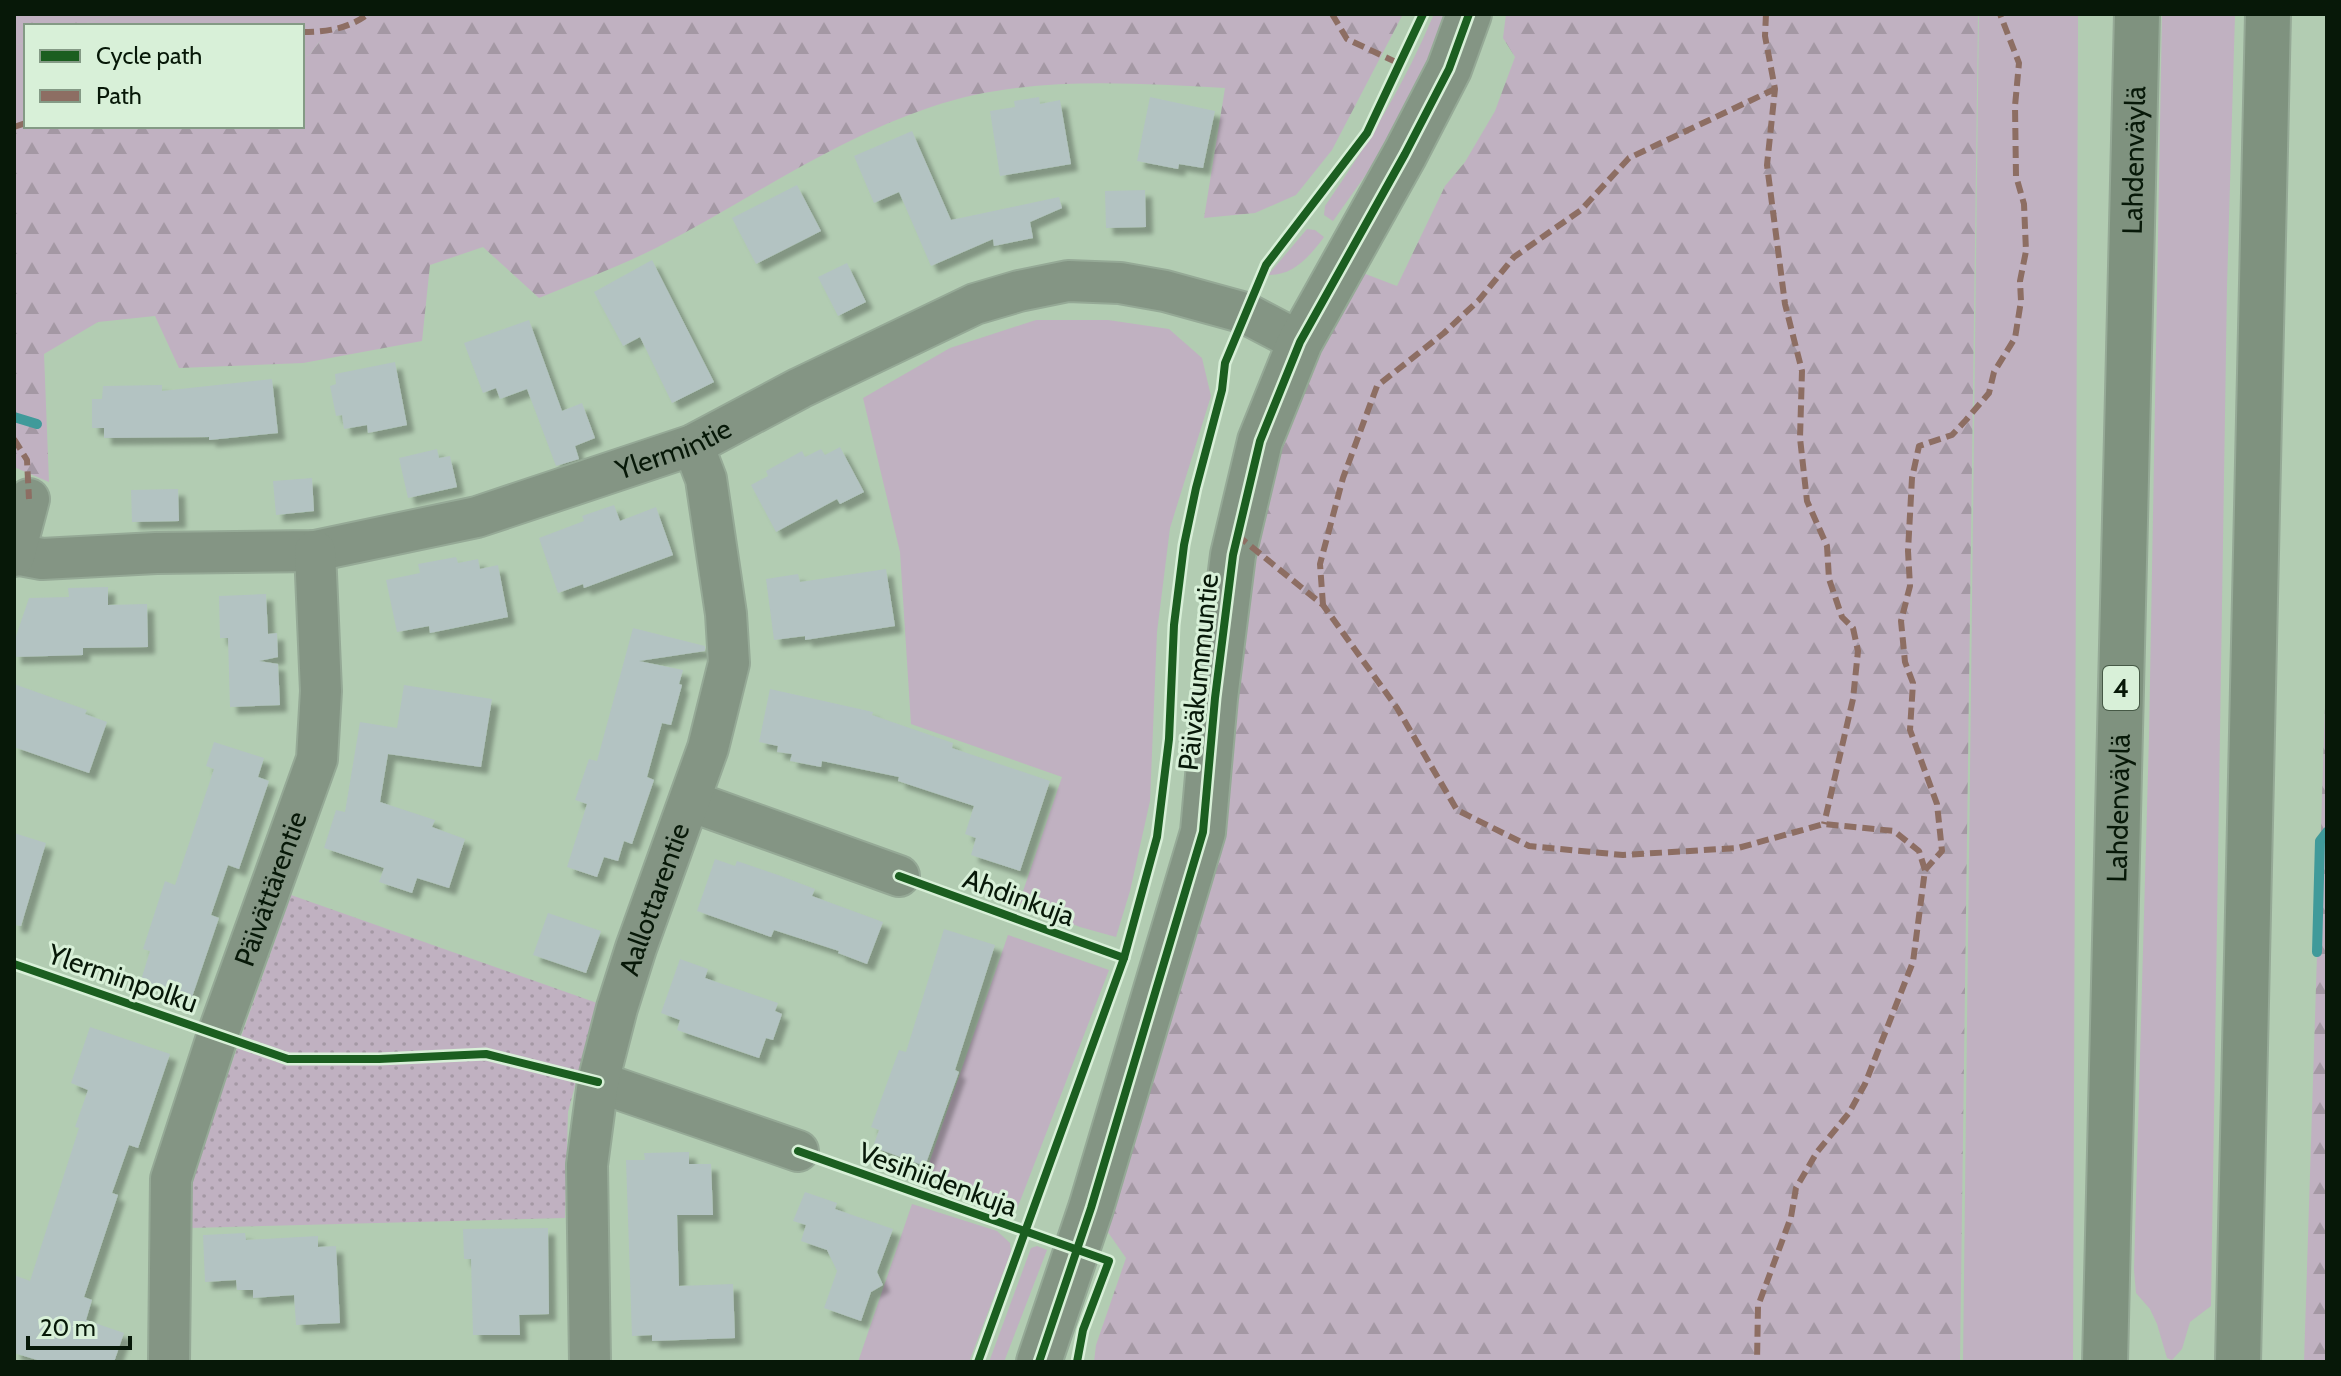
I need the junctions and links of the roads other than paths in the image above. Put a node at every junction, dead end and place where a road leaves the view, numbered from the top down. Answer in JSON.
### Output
{"nodes":[{"id":1,"x":1469,"y":14,"type":"edge"},
{"id":2,"x":2137,"y":14,"type":"edge"},
{"id":3,"x":2268,"y":14,"type":"edge"},
{"id":4,"x":1300,"y":342,"type":"junction"},
{"id":5,"x":693,"y":445,"type":"junction"},
{"id":6,"x":29,"y":499,"type":"dead end"},
{"id":7,"x":315,"y":551,"type":"junction"},
{"id":8,"x":14,"y":555,"type":"edge"},
{"id":9,"x":690,"y":801,"type":"junction"},
{"id":10,"x":899,"y":876,"type":"dead end"},
{"id":11,"x":598,"y":1082,"type":"junction"},
{"id":12,"x":798,"y":1151,"type":"dead end"},
{"id":13,"x":169,"y":1362,"type":"edge"},
{"id":14,"x":590,"y":1362,"type":"edge"},
{"id":15,"x":1039,"y":1362,"type":"edge"},
{"id":16,"x":2105,"y":1362,"type":"edge"},
{"id":17,"x":2238,"y":1362,"type":"edge"}],
"edges":[{"from":1,"to":4,"type":"street","name":"Päiväkummuntie"},
{"from":2,"to":16,"type":"highway","name":"Lahdenväylä","number":"4"},
{"from":3,"to":17,"type":"highway"},
{"from":4,"to":5,"type":"street","name":"Ylermintie"},
{"from":4,"to":15,"type":"street","name":"Päiväkummuntie"},
{"from":5,"to":7,"type":"street","name":"Ylermintie"},
{"from":5,"to":9,"type":"street","name":"Aallottarentie"},
{"from":6,"to":8,"type":"street","name":"Ylermintie"},
{"from":7,"to":8,"type":"street","name":"Ylermintie"},
{"from":7,"to":13,"type":"street","name":"Päivättärentie"},
{"from":9,"to":10,"type":"street"},
{"from":9,"to":11,"type":"street","name":"Aallottarentie"},
{"from":11,"to":12,"type":"street"},
{"from":11,"to":14,"type":"street","name":"Aallottarentie"}]}
